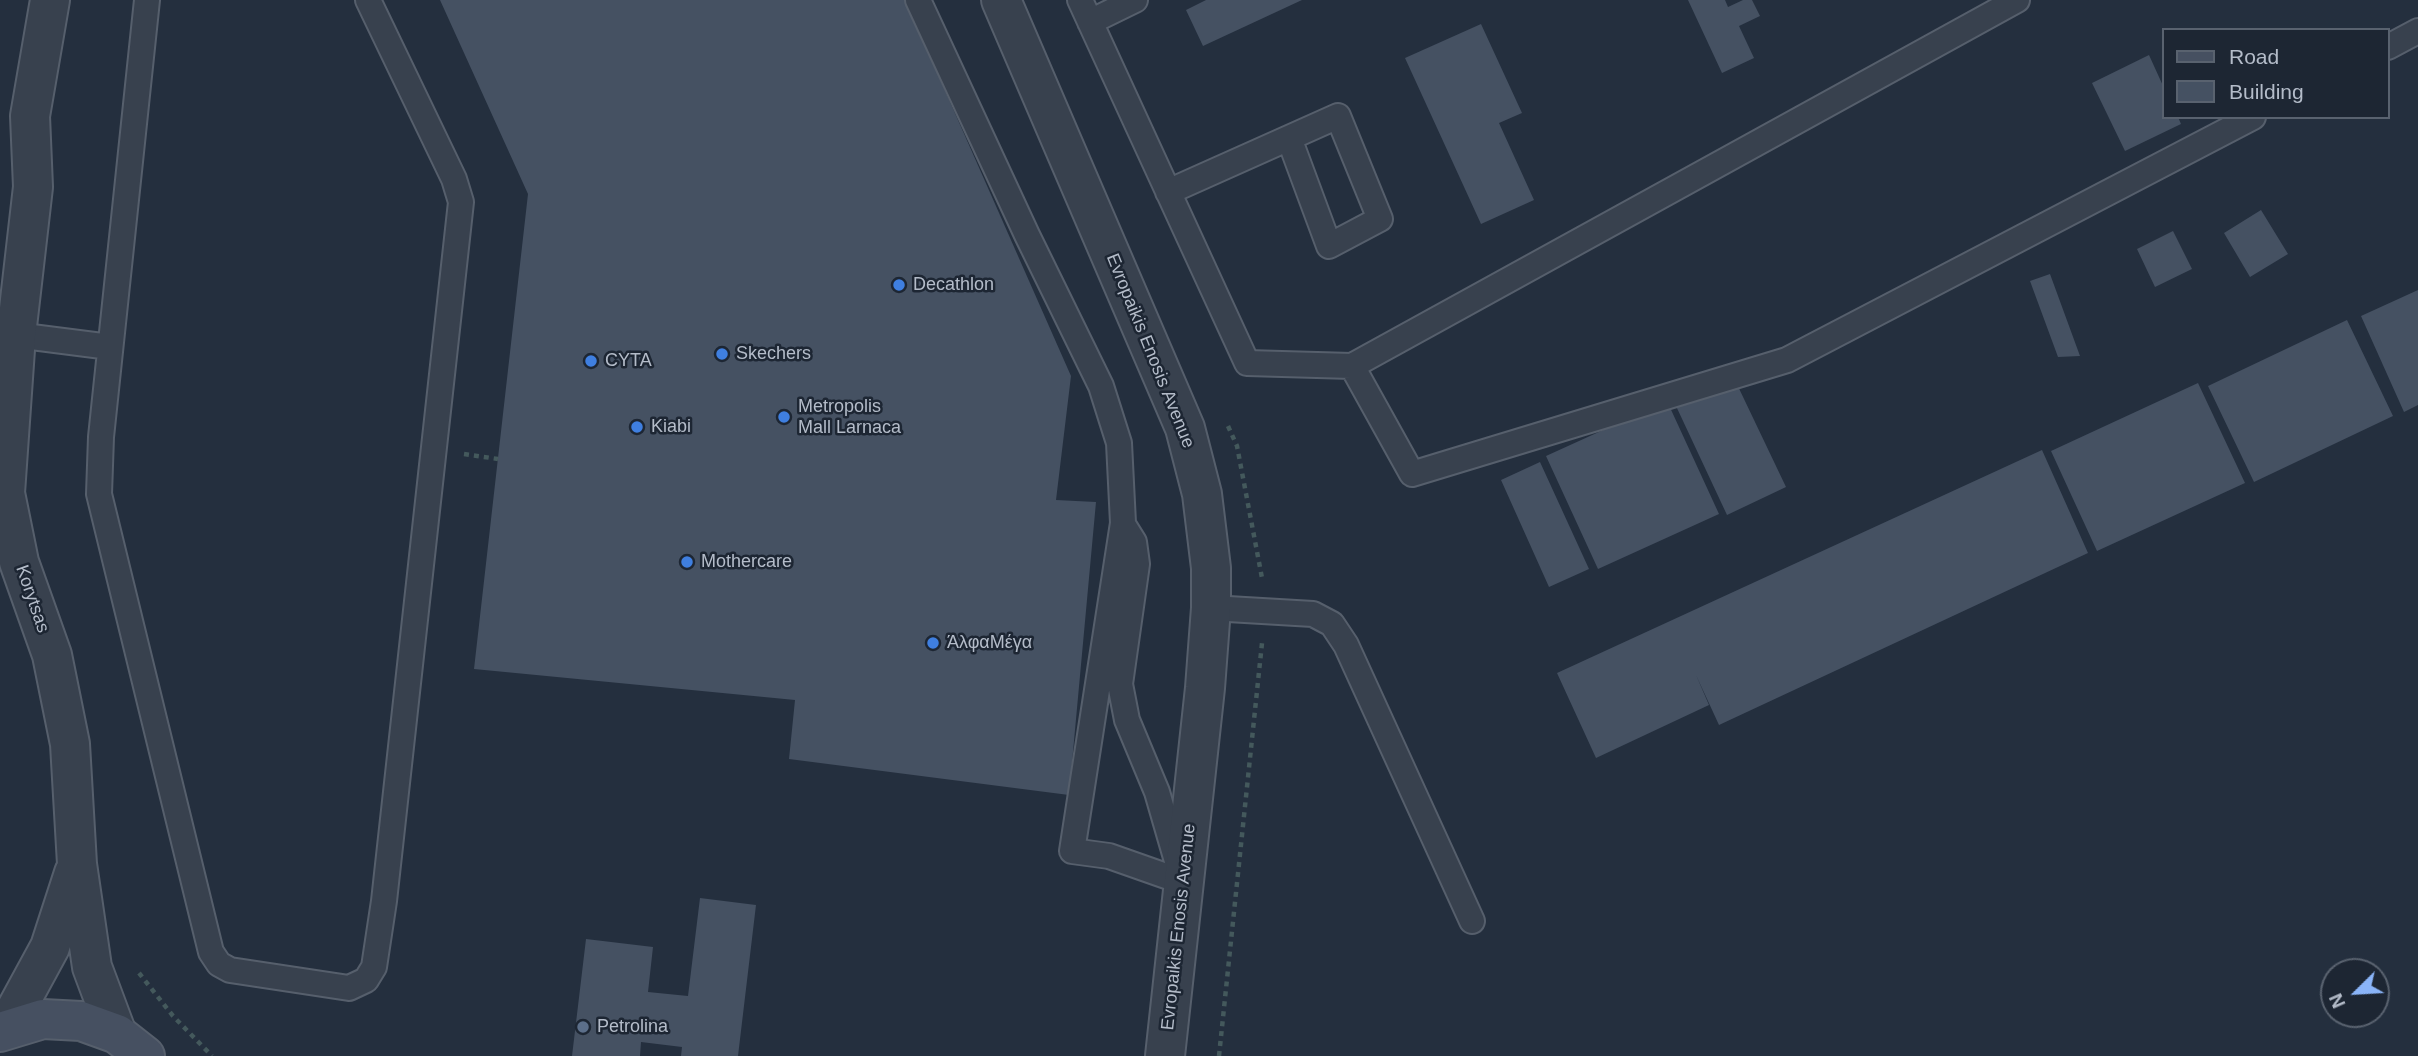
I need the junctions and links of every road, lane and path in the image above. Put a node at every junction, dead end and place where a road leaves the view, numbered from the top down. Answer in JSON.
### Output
{"nodes":[{"id":1,"x":50,"y":0,"type":"edge"},
{"id":2,"x":147,"y":0,"type":"edge"},
{"id":3,"x":368,"y":0,"type":"edge"},
{"id":4,"x":918,"y":0,"type":"edge"},
{"id":5,"x":1001,"y":0,"type":"edge"},
{"id":6,"x":1135,"y":0,"type":"edge"},
{"id":7,"x":2017,"y":0,"type":"edge"},
{"id":8,"x":1085,"y":11,"type":"edge"},
{"id":9,"x":2418,"y":31,"type":"edge"},
{"id":10,"x":2390,"y":46,"type":"edge"},
{"id":11,"x":2249,"y":119,"type":"edge"},
{"id":12,"x":1289,"y":138,"type":"junction"},
{"id":13,"x":1168,"y":192,"type":"junction"},
{"id":14,"x":16,"y":335,"type":"junction"},
{"id":15,"x":110,"y":347,"type":"junction"},
{"id":16,"x":1352,"y":366,"type":"junction"},
{"id":17,"x":1123,"y":523,"type":"junction"},
{"id":18,"x":1211,"y":608,"type":"junction"},
{"id":19,"x":77,"y":864,"type":"junction"},
{"id":20,"x":1183,"y":882,"type":"junction"},
{"id":21,"x":1472,"y":921,"type":"dead end"},
{"id":22,"x":135,"y":964,"type":"dead end"},
{"id":23,"x":3,"y":1030,"type":"edge"},
{"id":24,"x":131,"y":1045,"type":"edge"},
{"id":25,"x":212,"y":1056,"type":"edge"},
{"id":26,"x":1166,"y":1056,"type":"edge"}],
"edges":[{"from":1,"to":14,"type":"street","name":"Korytsas"},
{"from":2,"to":15,"type":"lane"},
{"from":3,"to":15,"type":"lane"},
{"from":4,"to":17,"type":"lane"},
{"from":5,"to":18,"type":"street","name":"Evropaikis Enosis Avenue"},
{"from":6,"to":8,"type":"lane"},
{"from":7,"to":16,"type":"lane"},
{"from":8,"to":13,"type":"lane"},
{"from":9,"to":10,"type":"lane"},
{"from":11,"to":16,"type":"lane"},
{"from":12,"to":12,"type":"lane"},
{"from":12,"to":13,"type":"lane"},
{"from":13,"to":16,"type":"lane"},
{"from":14,"to":15,"type":"lane"},
{"from":14,"to":19,"type":"street","name":"Korytsas"},
{"from":17,"to":20,"type":"lane"},
{"from":17,"to":20,"type":"lane"},
{"from":18,"to":20,"type":"street","name":"Evropaikis Enosis Avenue"},
{"from":18,"to":21,"type":"lane"},
{"from":19,"to":23,"type":"street"},
{"from":19,"to":24,"type":"street","name":"Korytsas"},
{"from":20,"to":26,"type":"street","name":"Evropaikis Enosis Avenue"},
{"from":22,"to":25,"type":"path"},
{"from":23,"to":24,"type":"main road"}]}
